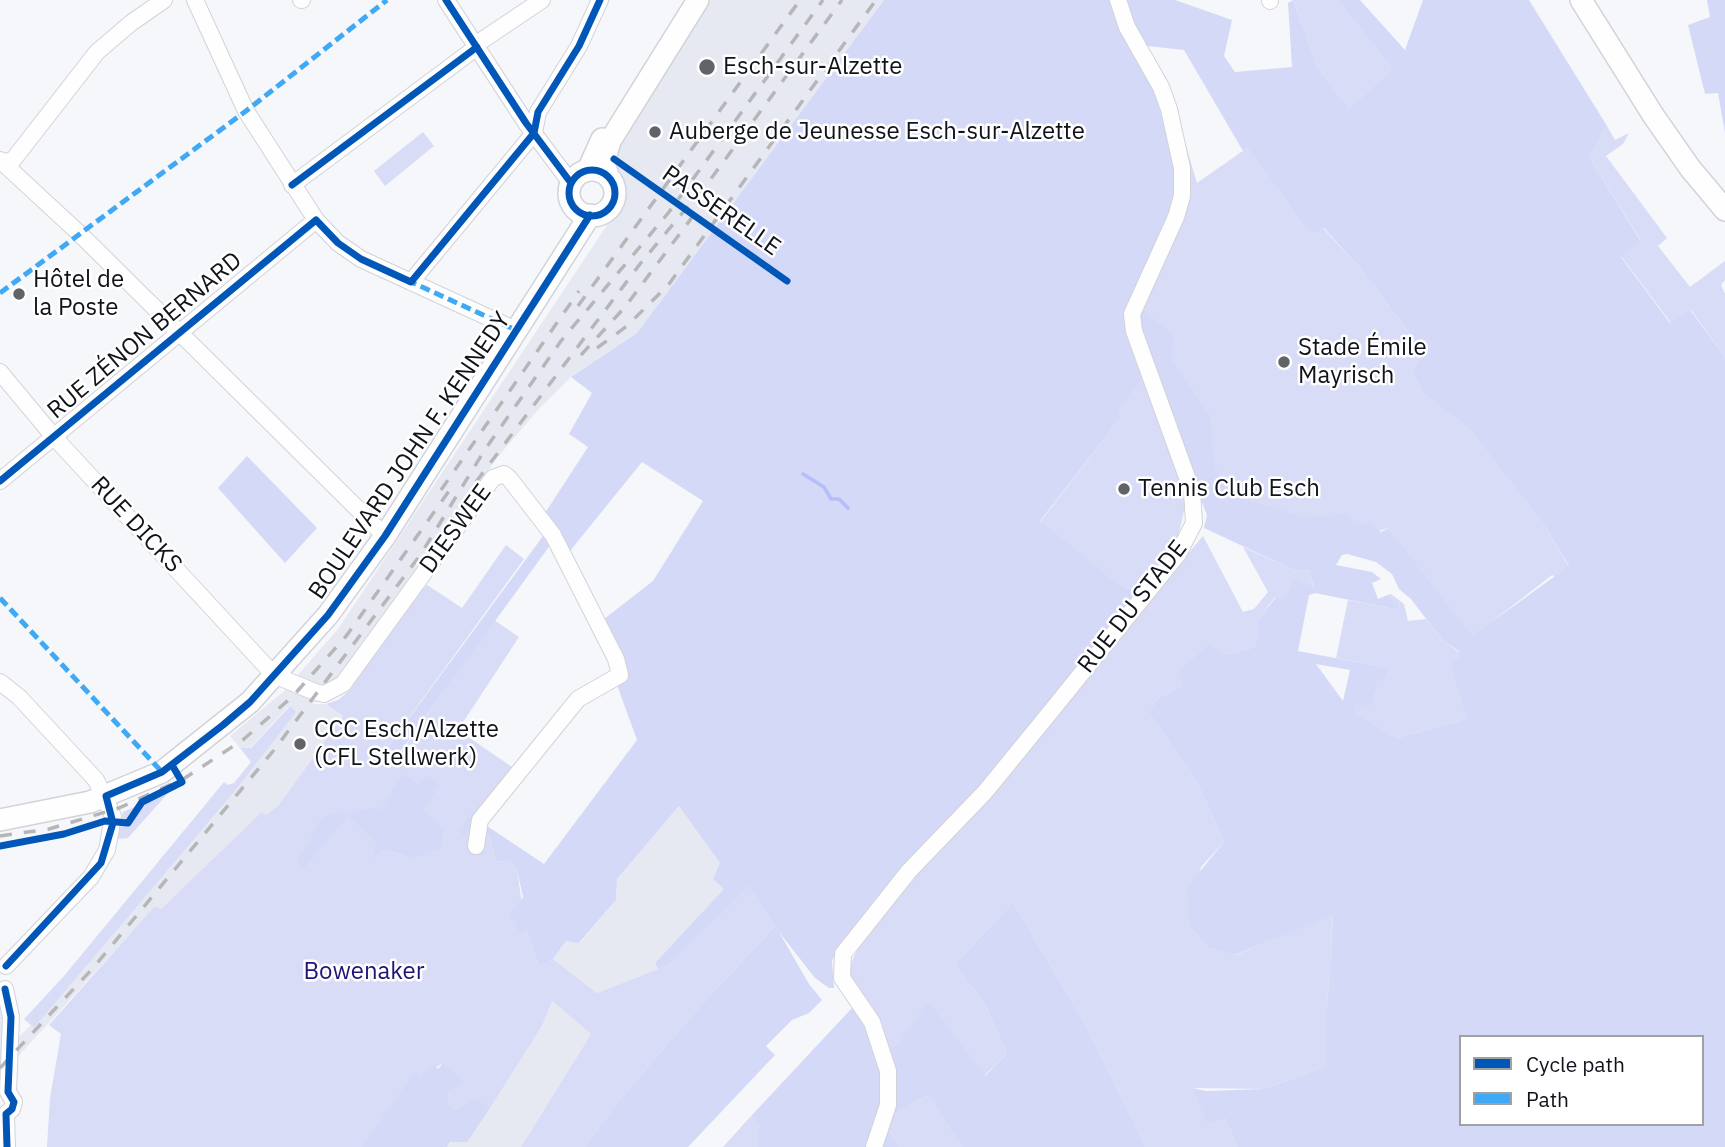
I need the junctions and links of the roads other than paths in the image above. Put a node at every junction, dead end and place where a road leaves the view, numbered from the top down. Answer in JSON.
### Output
{"nodes":[{"id":1,"x":164,"y":0,"type":"edge"},
{"id":2,"x":195,"y":0,"type":"edge"},
{"id":3,"x":446,"y":0,"type":"edge"},
{"id":4,"x":542,"y":0,"type":"edge"},
{"id":5,"x":600,"y":0,"type":"edge"},
{"id":6,"x":688,"y":0,"type":"edge"},
{"id":7,"x":698,"y":0,"type":"edge"},
{"id":8,"x":1118,"y":0,"type":"edge"},
{"id":9,"x":1581,"y":0,"type":"edge"},
{"id":10,"x":476,"y":46,"type":"junction"},
{"id":11,"x":534,"y":133,"type":"junction"},
{"id":12,"x":2,"y":161,"type":"edge"},
{"id":13,"x":589,"y":176,"type":"junction"},
{"id":14,"x":292,"y":186,"type":"junction"},
{"id":15,"x":581,"y":211,"type":"junction"},
{"id":16,"x":1725,"y":211,"type":"edge"},
{"id":17,"x":316,"y":220,"type":"junction"},
{"id":18,"x":411,"y":282,"type":"junction"},
{"id":19,"x":518,"y":331,"type":"junction"},
{"id":20,"x":180,"y":332,"type":"junction"},
{"id":21,"x":1,"y":374,"type":"edge"},
{"id":22,"x":54,"y":436,"type":"junction"},
{"id":23,"x":0,"y":481,"type":"edge"},
{"id":24,"x":385,"y":536,"type":"junction"},
{"id":25,"x":274,"y":675,"type":"junction"},
{"id":26,"x":0,"y":682,"type":"edge"},
{"id":27,"x":106,"y":796,"type":"junction"},
{"id":28,"x":0,"y":820,"type":"edge"},
{"id":29,"x":476,"y":846,"type":"dead end"},
{"id":30,"x":3,"y":965,"type":"edge"},
{"id":31,"x":3,"y":989,"type":"edge"},
{"id":32,"x":4,"y":1091,"type":"edge"},
{"id":33,"x":3,"y":1114,"type":"edge"},
{"id":34,"x":7,"y":1147,"type":"edge"},
{"id":35,"x":874,"y":1147,"type":"edge"}],
"edges":[{"from":1,"to":12,"type":"street"},
{"from":2,"to":14,"type":"street"},
{"from":3,"to":10,"type":"street"},
{"from":4,"to":10,"type":"street"},
{"from":5,"to":11,"type":"street"},
{"from":6,"to":13,"type":"main road"},
{"from":7,"to":13,"type":"main road"},
{"from":8,"to":35,"type":"street","name":"RUE DU STADE"},
{"from":9,"to":16,"type":"main road"},
{"from":10,"to":11,"type":"street"},
{"from":10,"to":14,"type":"street"},
{"from":11,"to":13,"type":"street"},
{"from":11,"to":18,"type":"street"},
{"from":12,"to":20,"type":"street"},
{"from":13,"to":15,"type":"main road"},
{"from":13,"to":15,"type":"main road"},
{"from":14,"to":17,"type":"street"},
{"from":15,"to":19,"type":"main road","name":"BOULEVARD JOHN F. KENNEDY"},
{"from":17,"to":18,"type":"street"},
{"from":17,"to":20,"type":"street","name":"RUE ZÉNON BERNARD"},
{"from":18,"to":19,"type":"street"},
{"from":19,"to":24,"type":"main road","name":"BOULEVARD JOHN F. KENNEDY"},
{"from":20,"to":22,"type":"street","name":"RUE ZÉNON BERNARD"},
{"from":20,"to":24,"type":"street"},
{"from":21,"to":22,"type":"street","name":"RUE DICKS"},
{"from":22,"to":23,"type":"street","name":"RUE ZÉNON BERNARD"},
{"from":22,"to":25,"type":"street","name":"RUE DICKS"},
{"from":24,"to":25,"type":"main road","name":"BOULEVARD JOHN F. KENNEDY"},
{"from":25,"to":27,"type":"main road","name":"BOULEVARD JOHN F. KENNEDY"},
{"from":25,"to":29,"type":"street","name":"DIESWEE"},
{"from":26,"to":27,"type":"street"},
{"from":27,"to":28,"type":"main road","name":"BOULEVARD JOHN F. KENNEDY"},
{"from":27,"to":30,"type":"street"},
{"from":30,"to":31,"type":"street"},
{"from":31,"to":32,"type":"street"},
{"from":32,"to":33,"type":"street"},
{"from":33,"to":34,"type":"street"}]}
